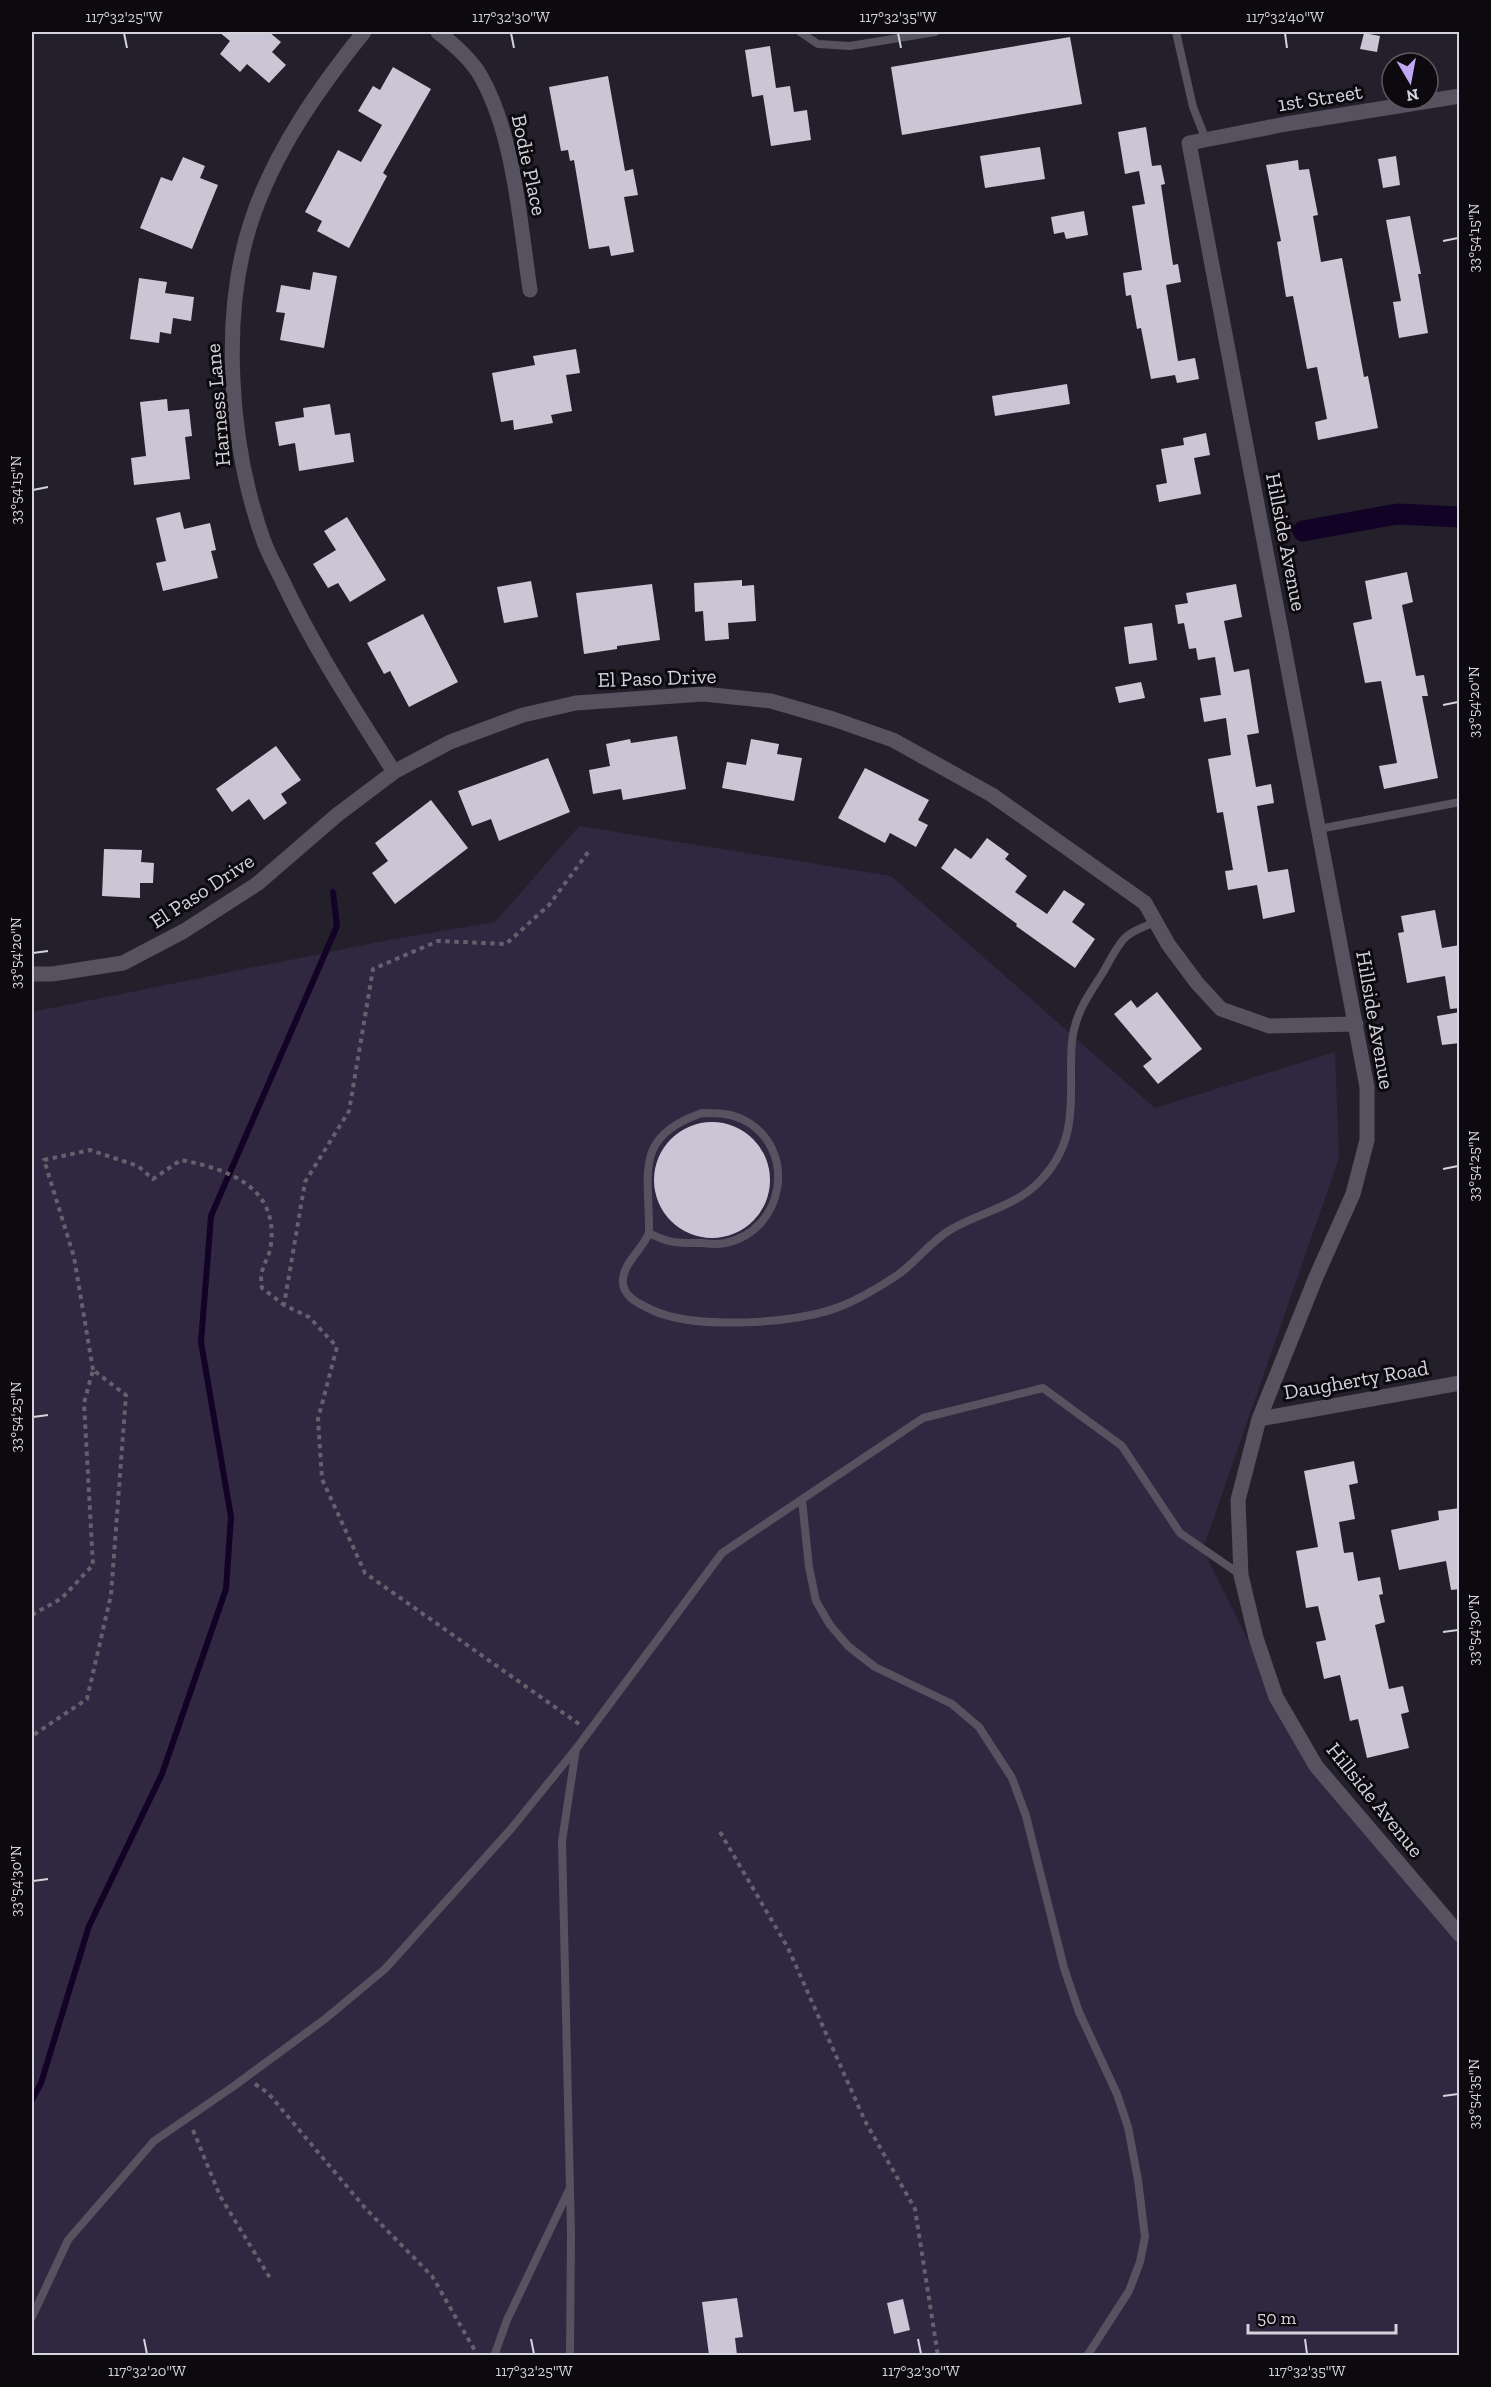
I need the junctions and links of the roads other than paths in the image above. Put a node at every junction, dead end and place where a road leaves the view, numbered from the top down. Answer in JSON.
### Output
{"nodes":[{"id":1,"x":364,"y":32,"type":"edge"},
{"id":2,"x":438,"y":32,"type":"edge"},
{"id":3,"x":800,"y":32,"type":"edge"},
{"id":4,"x":935,"y":32,"type":"edge"},
{"id":5,"x":1176,"y":32,"type":"edge"},
{"id":6,"x":1460,"y":96,"type":"edge"},
{"id":7,"x":1206,"y":140,"type":"junction"},
{"id":8,"x":1189,"y":143,"type":"joint"},
{"id":9,"x":530,"y":290,"type":"dead end"},
{"id":10,"x":394,"y":772,"type":"junction"},
{"id":11,"x":1460,"y":802,"type":"edge"},
{"id":12,"x":1319,"y":829,"type":"junction"},
{"id":13,"x":1155,"y":922,"type":"junction"},
{"id":14,"x":32,"y":974,"type":"edge"},
{"id":15,"x":1356,"y":1024,"type":"junction"},
{"id":16,"x":649,"y":1233,"type":"junction"},
{"id":17,"x":1460,"y":1383,"type":"edge"},
{"id":18,"x":1259,"y":1419,"type":"junction"},
{"id":19,"x":801,"y":1500,"type":"junction"},
{"id":20,"x":1241,"y":1575,"type":"junction"},
{"id":21,"x":576,"y":1749,"type":"junction"},
{"id":22,"x":1460,"y":1935,"type":"edge"},
{"id":23,"x":570,"y":2188,"type":"junction"},
{"id":24,"x":32,"y":2317,"type":"edge"},
{"id":25,"x":495,"y":2355,"type":"edge"},
{"id":26,"x":570,"y":2355,"type":"edge"},
{"id":27,"x":1087,"y":2355,"type":"edge"}],
"edges":[{"from":1,"to":10,"type":"street","name":"Harness Lane"},
{"from":2,"to":9,"type":"street","name":"Bodie Place"},
{"from":3,"to":4,"type":"lane"},
{"from":5,"to":7,"type":"lane"},
{"from":6,"to":7,"type":"street","name":"1st Street"},
{"from":7,"to":8,"type":"street","name":"1st Street"},
{"from":8,"to":12,"type":"street","name":"Hillside Avenue"},
{"from":10,"to":13,"type":"street","name":"El Paso Drive"},
{"from":10,"to":14,"type":"street","name":"El Paso Drive"},
{"from":11,"to":12,"type":"lane"},
{"from":12,"to":15,"type":"street","name":"Hillside Avenue"},
{"from":13,"to":15,"type":"street","name":"El Paso Drive"},
{"from":13,"to":16,"type":"lane"},
{"from":15,"to":18,"type":"street","name":"Hillside Avenue"},
{"from":16,"to":16,"type":"lane"},
{"from":17,"to":18,"type":"street","name":"Daugherty Road"},
{"from":18,"to":20,"type":"street","name":"Hillside Avenue"},
{"from":19,"to":20,"type":"lane"},
{"from":19,"to":21,"type":"lane"},
{"from":19,"to":27,"type":"lane"},
{"from":20,"to":22,"type":"street","name":"Hillside Avenue"},
{"from":21,"to":23,"type":"lane"},
{"from":21,"to":24,"type":"lane"},
{"from":23,"to":25,"type":"lane"},
{"from":23,"to":26,"type":"lane"}]}
